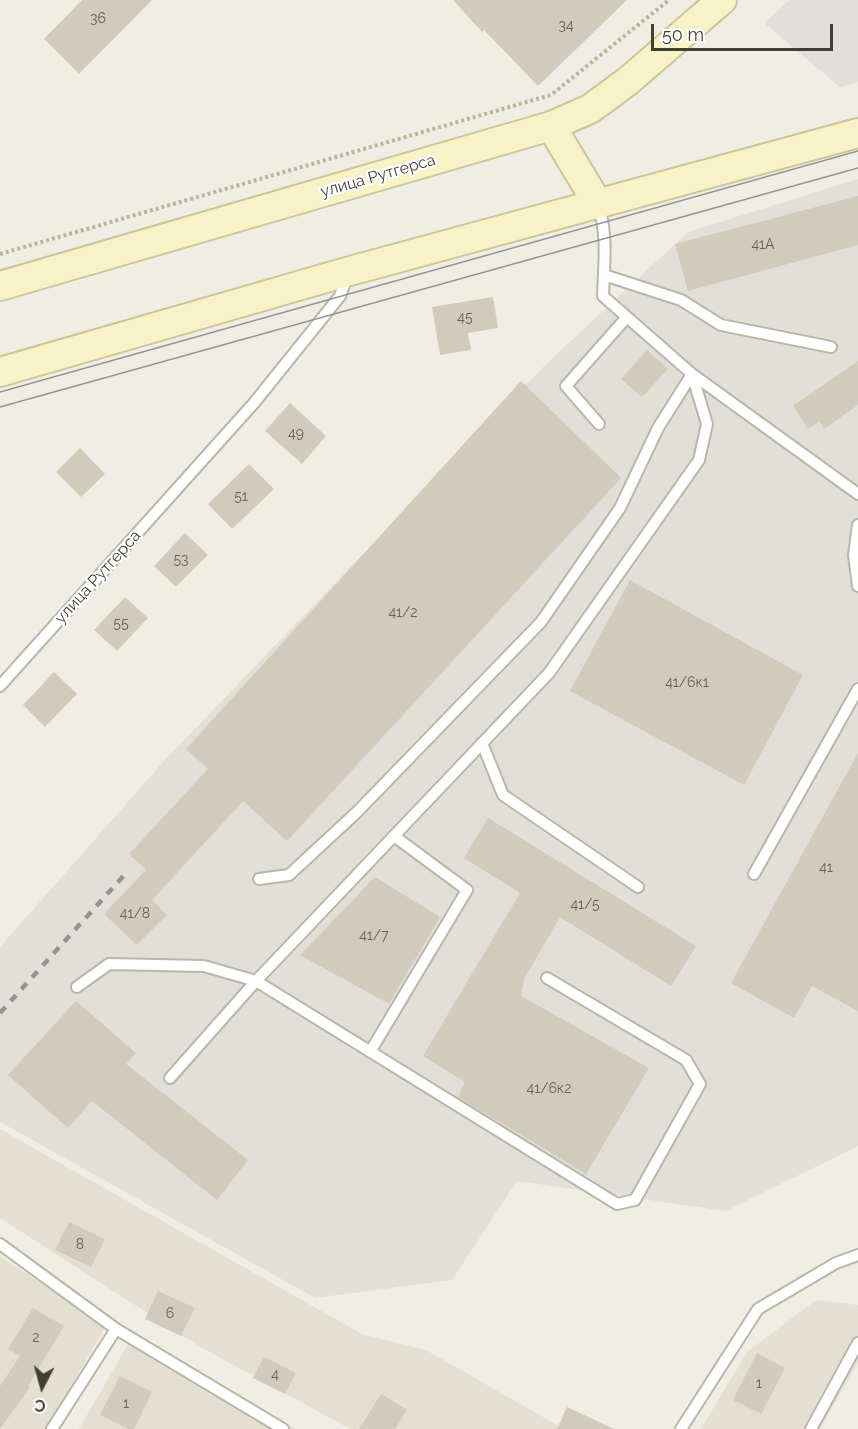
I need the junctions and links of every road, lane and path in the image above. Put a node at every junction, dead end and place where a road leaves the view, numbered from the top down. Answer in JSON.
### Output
{"nodes":[{"id":1,"x":669,"y":0,"type":"edge"},
{"id":2,"x":713,"y":3,"type":"edge"},
{"id":3,"x":551,"y":126,"type":"junction"},
{"id":4,"x":858,"y":133,"type":"edge"},
{"id":5,"x":598,"y":204,"type":"junction"},
{"id":6,"x":0,"y":254,"type":"edge"},
{"id":7,"x":350,"y":271,"type":"junction"},
{"id":8,"x":603,"y":275,"type":"junction"},
{"id":9,"x":0,"y":286,"type":"edge"},
{"id":10,"x":627,"y":317,"type":"junction"},
{"id":11,"x":831,"y":346,"type":"dead end"},
{"id":12,"x":0,"y":372,"type":"edge"},
{"id":13,"x":692,"y":374,"type":"junction"},
{"id":14,"x":599,"y":424,"type":"dead end"},
{"id":15,"x":858,"y":494,"type":"edge"},
{"id":16,"x":858,"y":525,"type":"edge"},
{"id":17,"x":858,"y":586,"type":"edge"},
{"id":18,"x":0,"y":686,"type":"edge"},
{"id":19,"x":858,"y":689,"type":"edge"},
{"id":20,"x":482,"y":743,"type":"junction"},
{"id":21,"x":394,"y":836,"type":"junction"},
{"id":22,"x":754,"y":874,"type":"dead end"},
{"id":23,"x":259,"y":879,"type":"dead end"},
{"id":24,"x":638,"y":887,"type":"dead end"},
{"id":25,"x":547,"y":978,"type":"dead end"},
{"id":26,"x":256,"y":981,"type":"junction"},
{"id":27,"x":77,"y":987,"type":"dead end"},
{"id":28,"x":370,"y":1052,"type":"junction"},
{"id":29,"x":170,"y":1078,"type":"dead end"},
{"id":30,"x":0,"y":1244,"type":"edge"},
{"id":31,"x":858,"y":1255,"type":"edge"},
{"id":32,"x":116,"y":1329,"type":"junction"},
{"id":33,"x":858,"y":1343,"type":"edge"},
{"id":34,"x":51,"y":1429,"type":"edge"},
{"id":35,"x":283,"y":1429,"type":"edge"},
{"id":36,"x":681,"y":1429,"type":"edge"},
{"id":37,"x":811,"y":1429,"type":"edge"}],
"edges":[{"from":1,"to":6,"type":"path"},
{"from":2,"to":3,"type":"main road","name":"улица Рутгерса"},
{"from":3,"to":5,"type":"main road"},
{"from":3,"to":9,"type":"main road","name":"улица Рутгерса"},
{"from":4,"to":5,"type":"main road"},
{"from":5,"to":7,"type":"main road"},
{"from":5,"to":8,"type":"lane"},
{"from":7,"to":12,"type":"main road"},
{"from":7,"to":18,"type":"lane","name":"улица Рутгерса"},
{"from":8,"to":10,"type":"lane"},
{"from":8,"to":11,"type":"lane"},
{"from":10,"to":13,"type":"lane"},
{"from":10,"to":14,"type":"lane"},
{"from":13,"to":15,"type":"lane"},
{"from":13,"to":20,"type":"lane"},
{"from":13,"to":23,"type":"lane"},
{"from":16,"to":17,"type":"lane"},
{"from":19,"to":22,"type":"lane"},
{"from":20,"to":21,"type":"lane"},
{"from":20,"to":24,"type":"lane"},
{"from":21,"to":26,"type":"lane"},
{"from":21,"to":28,"type":"lane"},
{"from":25,"to":28,"type":"lane"},
{"from":26,"to":27,"type":"lane"},
{"from":26,"to":28,"type":"lane"},
{"from":26,"to":29,"type":"lane"},
{"from":30,"to":32,"type":"lane"},
{"from":31,"to":36,"type":"lane"},
{"from":32,"to":34,"type":"lane"},
{"from":32,"to":35,"type":"lane"},
{"from":33,"to":37,"type":"lane"}]}
